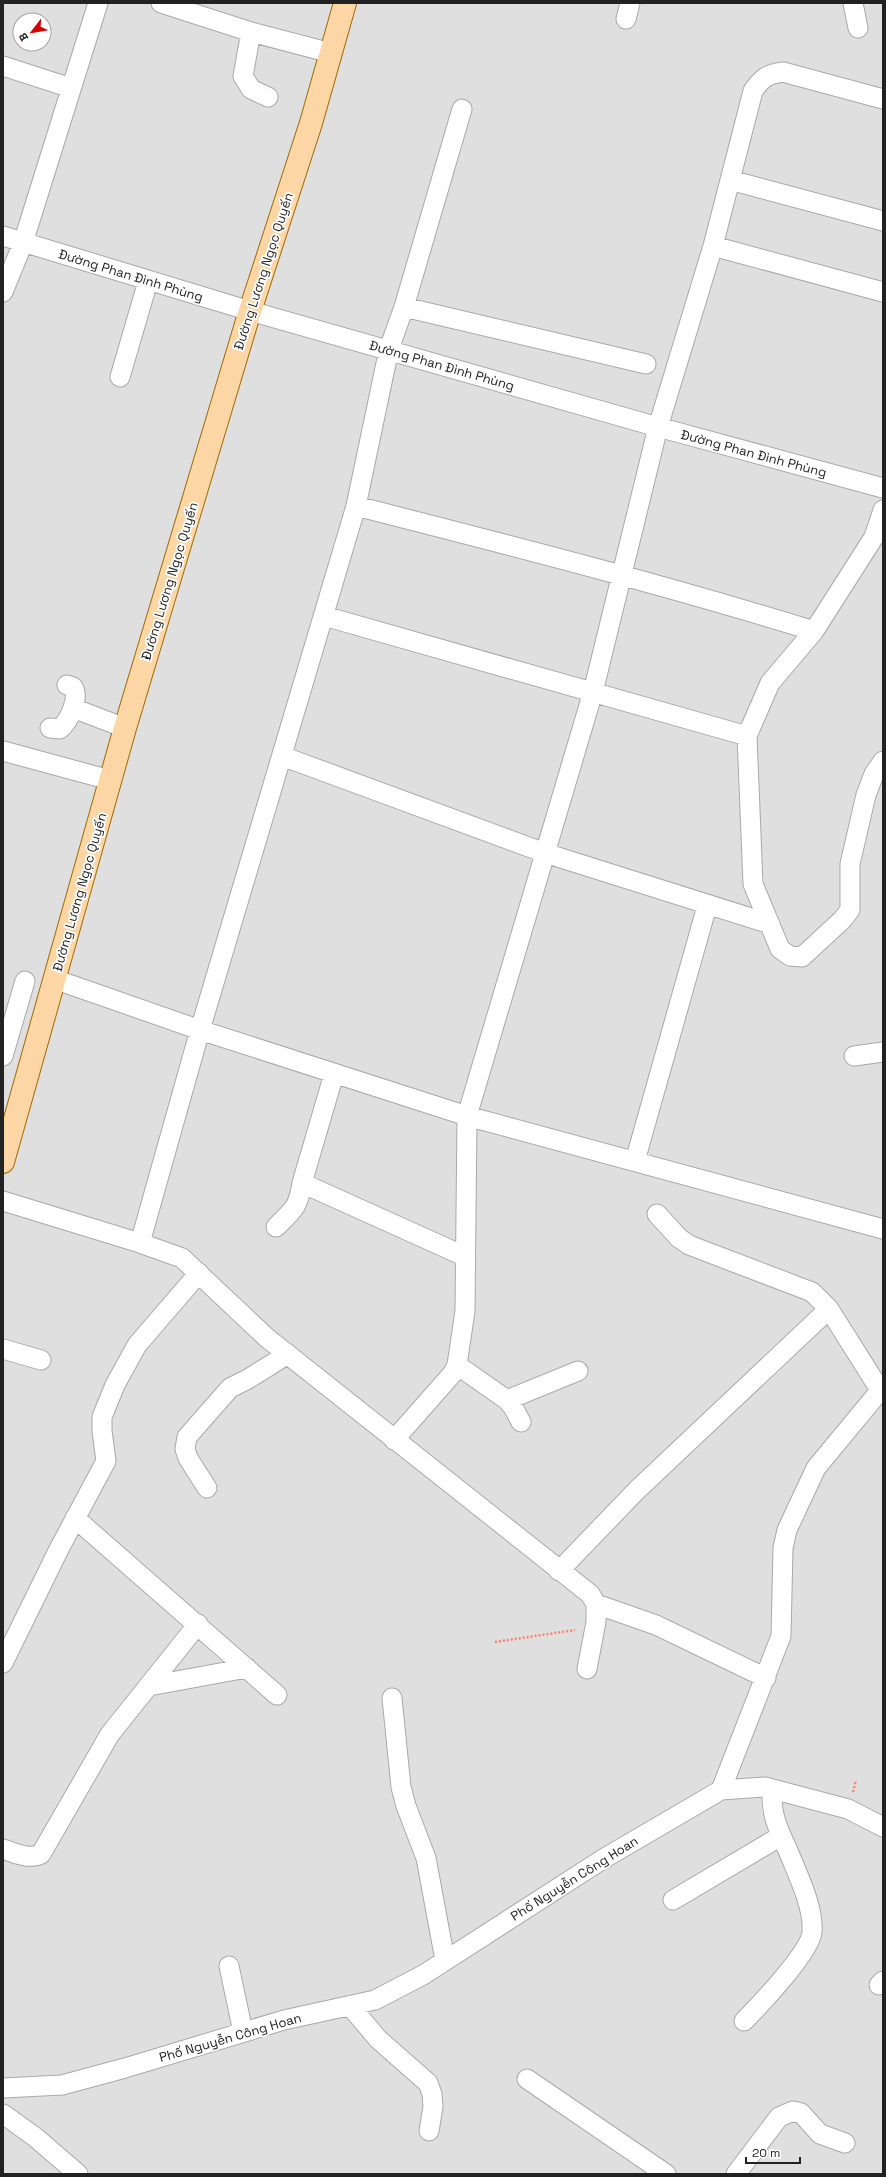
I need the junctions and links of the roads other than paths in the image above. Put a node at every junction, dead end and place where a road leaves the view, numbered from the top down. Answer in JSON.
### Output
{"nodes":[{"id":1,"x":98,"y":3,"type":"edge"},
{"id":2,"x":161,"y":3,"type":"edge"},
{"id":3,"x":345,"y":3,"type":"edge"},
{"id":4,"x":853,"y":3,"type":"edge"},
{"id":5,"x":858,"y":28,"type":"dead end"},
{"id":6,"x":251,"y":32,"type":"junction"},
{"id":7,"x":331,"y":53,"type":"junction"},
{"id":8,"x":3,"y":66,"type":"edge"},
{"id":9,"x":71,"y":88,"type":"junction"},
{"id":10,"x":268,"y":97,"type":"dead end"},
{"id":11,"x":883,"y":99,"type":"edge"},
{"id":12,"x":462,"y":109,"type":"dead end"},
{"id":13,"x":730,"y":180,"type":"junction"},
{"id":14,"x":883,"y":221,"type":"edge"},
{"id":15,"x":3,"y":236,"type":"edge"},
{"id":16,"x":23,"y":243,"type":"junction"},
{"id":17,"x":713,"y":246,"type":"junction"},
{"id":18,"x":148,"y":281,"type":"junction"},
{"id":19,"x":3,"y":292,"type":"edge"},
{"id":20,"x":883,"y":292,"type":"edge"},
{"id":21,"x":404,"y":307,"type":"junction"},
{"id":22,"x":250,"y":311,"type":"junction"},
{"id":23,"x":389,"y":350,"type":"junction"},
{"id":24,"x":646,"y":364,"type":"dead end"},
{"id":25,"x":120,"y":377,"type":"dead end"},
{"id":26,"x":658,"y":427,"type":"junction"},
{"id":27,"x":883,"y":488,"type":"edge"},
{"id":28,"x":356,"y":506,"type":"junction"},
{"id":29,"x":883,"y":510,"type":"edge"},
{"id":30,"x":878,"y":543,"type":"edge"},
{"id":31,"x":622,"y":574,"type":"junction"},
{"id":32,"x":324,"y":616,"type":"junction"},
{"id":33,"x":814,"y":630,"type":"junction"},
{"id":34,"x":67,"y":685,"type":"dead end"},
{"id":35,"x":593,"y":692,"type":"junction"},
{"id":36,"x":73,"y":708,"type":"junction"},
{"id":37,"x":50,"y":728,"type":"dead end"},
{"id":38,"x":125,"y":728,"type":"junction"},
{"id":39,"x":747,"y":736,"type":"junction"},
{"id":40,"x":3,"y":751,"type":"edge"},
{"id":41,"x":282,"y":756,"type":"junction"},
{"id":42,"x":883,"y":761,"type":"edge"},
{"id":43,"x":110,"y":780,"type":"junction"},
{"id":44,"x":545,"y":853,"type":"junction"},
{"id":45,"x":707,"y":906,"type":"junction"},
{"id":46,"x":770,"y":924,"type":"junction"},
{"id":47,"x":54,"y":979,"type":"junction"},
{"id":48,"x":25,"y":982,"type":"dead end"},
{"id":49,"x":200,"y":1030,"type":"junction"},
{"id":50,"x":883,"y":1052,"type":"edge"},
{"id":51,"x":3,"y":1056,"type":"edge"},
{"id":52,"x":854,"y":1056,"type":"dead end"},
{"id":53,"x":334,"y":1074,"type":"junction"},
{"id":54,"x":9,"y":1116,"type":"edge"},
{"id":55,"x":467,"y":1116,"type":"junction"},
{"id":56,"x":635,"y":1161,"type":"junction"},
{"id":57,"x":3,"y":1162,"type":"edge"},
{"id":58,"x":302,"y":1183,"type":"junction"},
{"id":59,"x":3,"y":1201,"type":"edge"},
{"id":60,"x":657,"y":1214,"type":"dead end"},
{"id":61,"x":276,"y":1227,"type":"dead end"},
{"id":62,"x":883,"y":1229,"type":"edge"},
{"id":63,"x":140,"y":1243,"type":"junction"},
{"id":64,"x":464,"y":1256,"type":"junction"},
{"id":65,"x":199,"y":1273,"type":"junction"},
{"id":66,"x":829,"y":1310,"type":"junction"},
{"id":67,"x":3,"y":1349,"type":"edge"},
{"id":68,"x":288,"y":1354,"type":"junction"},
{"id":69,"x":41,"y":1360,"type":"dead end"},
{"id":70,"x":457,"y":1364,"type":"junction"},
{"id":71,"x":578,"y":1371,"type":"dead end"},
{"id":72,"x":882,"y":1389,"type":"edge"},
{"id":73,"x":507,"y":1400,"type":"junction"},
{"id":74,"x":521,"y":1422,"type":"dead end"},
{"id":75,"x":394,"y":1440,"type":"junction"},
{"id":76,"x":207,"y":1488,"type":"dead end"},
{"id":77,"x":75,"y":1518,"type":"junction"},
{"id":78,"x":559,"y":1571,"type":"junction"},
{"id":79,"x":596,"y":1613,"type":"junction"},
{"id":80,"x":198,"y":1624,"type":"junction"},
{"id":81,"x":3,"y":1663,"type":"edge"},
{"id":82,"x":247,"y":1668,"type":"junction"},
{"id":83,"x":587,"y":1669,"type":"dead end"},
{"id":84,"x":766,"y":1678,"type":"junction"},
{"id":85,"x":149,"y":1686,"type":"junction"},
{"id":86,"x":277,"y":1695,"type":"dead end"},
{"id":87,"x":392,"y":1698,"type":"dead end"},
{"id":88,"x":772,"y":1789,"type":"junction"},
{"id":89,"x":721,"y":1790,"type":"junction"},
{"id":90,"x":883,"y":1827,"type":"edge"},
{"id":91,"x":782,"y":1836,"type":"junction"},
{"id":92,"x":3,"y":1849,"type":"edge"},
{"id":93,"x":673,"y":1900,"type":"dead end"},
{"id":94,"x":445,"y":1960,"type":"junction"},
{"id":95,"x":225,"y":1973,"type":"dead end"},
{"id":96,"x":350,"y":2007,"type":"junction"},
{"id":97,"x":744,"y":2021,"type":"dead end"},
{"id":98,"x":236,"y":2034,"type":"junction"},
{"id":99,"x":527,"y":2079,"type":"dead end"},
{"id":100,"x":3,"y":2088,"type":"edge"},
{"id":101,"x":3,"y":2114,"type":"edge"},
{"id":102,"x":429,"y":2131,"type":"dead end"},
{"id":103,"x":845,"y":2143,"type":"dead end"},
{"id":104,"x":78,"y":2174,"type":"edge"},
{"id":105,"x":666,"y":2174,"type":"edge"},
{"id":106,"x":736,"y":2174,"type":"edge"}],
"edges":[{"from":1,"to":9,"type":"street"},
{"from":2,"to":6,"type":"street"},
{"from":3,"to":7,"type":"main road","name":"Đường Lương Ngọc Quyến"},
{"from":4,"to":5,"type":"street"},
{"from":6,"to":7,"type":"street"},
{"from":6,"to":10,"type":"street"},
{"from":7,"to":22,"type":"main road","name":"Đường Lương Ngọc Quyến"},
{"from":8,"to":9,"type":"street"},
{"from":9,"to":16,"type":"street"},
{"from":11,"to":13,"type":"street"},
{"from":12,"to":21,"type":"street"},
{"from":13,"to":14,"type":"street"},
{"from":13,"to":17,"type":"street"},
{"from":15,"to":16,"type":"street","name":"Đường Phan Đình Phùng"},
{"from":16,"to":18,"type":"street","name":"Đường Phan Đình Phùng"},
{"from":16,"to":19,"type":"street"},
{"from":17,"to":20,"type":"street"},
{"from":17,"to":26,"type":"street"},
{"from":18,"to":22,"type":"street","name":"Đường Phan Đình Phùng"},
{"from":18,"to":25,"type":"street"},
{"from":21,"to":23,"type":"street"},
{"from":21,"to":24,"type":"street"},
{"from":22,"to":23,"type":"street","name":"Đường Phan Đình Phùng"},
{"from":22,"to":38,"type":"main road","name":"Đường Lương Ngọc Quyến"},
{"from":23,"to":26,"type":"street","name":"Đường Phan Đình Phùng"},
{"from":23,"to":28,"type":"street"},
{"from":26,"to":27,"type":"street","name":"Đường Phan Đình Phùng"},
{"from":26,"to":31,"type":"street"},
{"from":28,"to":31,"type":"street"},
{"from":28,"to":32,"type":"street"},
{"from":29,"to":30,"type":"street"},
{"from":30,"to":33,"type":"street"},
{"from":31,"to":33,"type":"street"},
{"from":31,"to":35,"type":"street"},
{"from":32,"to":35,"type":"street"},
{"from":32,"to":41,"type":"street"},
{"from":33,"to":39,"type":"street"},
{"from":34,"to":36,"type":"street"},
{"from":35,"to":39,"type":"street"},
{"from":35,"to":44,"type":"street"},
{"from":36,"to":37,"type":"street"},
{"from":36,"to":38,"type":"street"},
{"from":38,"to":43,"type":"main road","name":"Đường Lương Ngọc Quyến"},
{"from":39,"to":46,"type":"street"},
{"from":40,"to":43,"type":"street"},
{"from":41,"to":44,"type":"street"},
{"from":41,"to":49,"type":"street"},
{"from":42,"to":46,"type":"street"},
{"from":43,"to":47,"type":"main road","name":"Đường Lương Ngọc Quyến"},
{"from":44,"to":45,"type":"street"},
{"from":44,"to":55,"type":"street"},
{"from":45,"to":46,"type":"street"},
{"from":45,"to":56,"type":"street"},
{"from":47,"to":49,"type":"street"},
{"from":47,"to":54,"type":"main road","name":"Đường Lương Ngọc Quyến"},
{"from":48,"to":51,"type":"street"},
{"from":49,"to":53,"type":"street"},
{"from":49,"to":63,"type":"street"},
{"from":50,"to":52,"type":"street"},
{"from":53,"to":55,"type":"street"},
{"from":53,"to":58,"type":"street"},
{"from":54,"to":57,"type":"main road","name":"Đường Lương Ngọc Quyến"},
{"from":55,"to":56,"type":"street"},
{"from":55,"to":64,"type":"street"},
{"from":56,"to":62,"type":"street"},
{"from":58,"to":61,"type":"street"},
{"from":58,"to":64,"type":"street"},
{"from":59,"to":63,"type":"street"},
{"from":60,"to":66,"type":"street"},
{"from":63,"to":65,"type":"street"},
{"from":64,"to":70,"type":"street"},
{"from":65,"to":68,"type":"street"},
{"from":65,"to":77,"type":"street"},
{"from":66,"to":72,"type":"street"},
{"from":66,"to":78,"type":"street"},
{"from":67,"to":69,"type":"street"},
{"from":68,"to":75,"type":"street"},
{"from":68,"to":76,"type":"street"},
{"from":70,"to":73,"type":"street"},
{"from":70,"to":75,"type":"street"},
{"from":71,"to":73,"type":"street"},
{"from":72,"to":84,"type":"street"},
{"from":73,"to":74,"type":"street"},
{"from":75,"to":78,"type":"street"},
{"from":77,"to":80,"type":"street"},
{"from":77,"to":81,"type":"street"},
{"from":78,"to":79,"type":"street"},
{"from":79,"to":83,"type":"street"},
{"from":79,"to":84,"type":"street"},
{"from":80,"to":82,"type":"street"},
{"from":80,"to":85,"type":"street"},
{"from":82,"to":85,"type":"street"},
{"from":82,"to":86,"type":"street"},
{"from":84,"to":89,"type":"street"},
{"from":85,"to":92,"type":"street"},
{"from":87,"to":94,"type":"street"},
{"from":88,"to":89,"type":"street"},
{"from":88,"to":90,"type":"street"},
{"from":88,"to":91,"type":"street"},
{"from":89,"to":94,"type":"street","name":"Phố Nguyễn Công Hoan"},
{"from":91,"to":93,"type":"street"},
{"from":91,"to":97,"type":"street"},
{"from":94,"to":96,"type":"street","name":"Phố Nguyễn Công Hoan"},
{"from":95,"to":98,"type":"street"},
{"from":96,"to":98,"type":"street","name":"Phố Nguyễn Công Hoan"},
{"from":96,"to":102,"type":"street"},
{"from":98,"to":100,"type":"street","name":"Phố Nguyễn Công Hoan"},
{"from":99,"to":105,"type":"street"},
{"from":101,"to":104,"type":"street"},
{"from":103,"to":106,"type":"street"}]}
